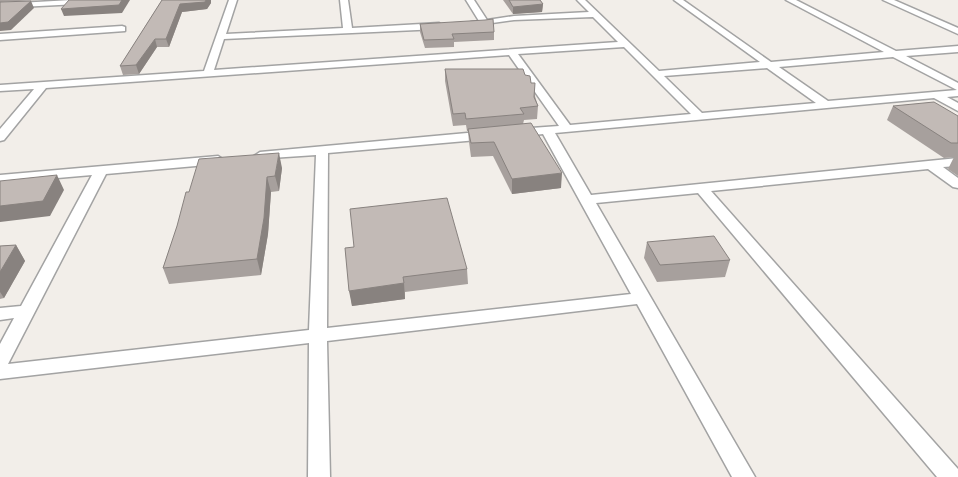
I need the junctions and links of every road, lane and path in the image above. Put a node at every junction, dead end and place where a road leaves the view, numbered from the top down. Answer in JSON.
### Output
{"nodes":[{"id":1,"x":118,"y":0,"type":"edge"},
{"id":2,"x":233,"y":0,"type":"edge"},
{"id":3,"x":344,"y":0,"type":"edge"},
{"id":4,"x":470,"y":0,"type":"edge"},
{"id":5,"x":581,"y":0,"type":"edge"},
{"id":6,"x":678,"y":0,"type":"edge"},
{"id":7,"x":790,"y":0,"type":"edge"},
{"id":8,"x":887,"y":0,"type":"edge"},
{"id":9,"x":0,"y":6,"type":"edge"},
{"id":10,"x":595,"y":14,"type":"junction"},
{"id":11,"x":485,"y":23,"type":"junction"},
{"id":12,"x":467,"y":24,"type":"edge"},
{"id":13,"x":448,"y":25,"type":"edge"},
{"id":14,"x":122,"y":29,"type":"dead end"},
{"id":15,"x":348,"y":31,"type":"junction"},
{"id":16,"x":958,"y":31,"type":"edge"},
{"id":17,"x":0,"y":36,"type":"edge"},
{"id":18,"x":220,"y":37,"type":"junction"},
{"id":19,"x":626,"y":44,"type":"junction"},
{"id":20,"x":958,"y":49,"type":"edge"},
{"id":21,"x":512,"y":52,"type":"junction"},
{"id":22,"x":895,"y":54,"type":"junction"},
{"id":23,"x":769,"y":65,"type":"junction"},
{"id":24,"x":208,"y":73,"type":"junction"},
{"id":25,"x":656,"y":74,"type":"junction"},
{"id":26,"x":43,"y":85,"type":"junction"},
{"id":27,"x":958,"y":87,"type":"edge"},
{"id":28,"x":0,"y":88,"type":"edge"},
{"id":29,"x":958,"y":93,"type":"edge"},
{"id":30,"x":936,"y":95,"type":"junction"},
{"id":31,"x":826,"y":105,"type":"junction"},
{"id":32,"x":958,"y":108,"type":"edge"},
{"id":33,"x":699,"y":116,"type":"junction"},
{"id":34,"x":566,"y":128,"type":"junction"},
{"id":35,"x":547,"y":130,"type":"junction"},
{"id":36,"x":0,"y":136,"type":"edge"},
{"id":37,"x":322,"y":150,"type":"junction"},
{"id":38,"x":245,"y":157,"type":"edge"},
{"id":39,"x":226,"y":159,"type":"edge"},
{"id":40,"x":958,"y":162,"type":"edge"},
{"id":41,"x":930,"y":165,"type":"junction"},
{"id":42,"x":101,"y":170,"type":"junction"},
{"id":43,"x":0,"y":180,"type":"edge"},
{"id":44,"x":958,"y":184,"type":"edge"},
{"id":45,"x":702,"y":189,"type":"junction"},
{"id":46,"x":586,"y":200,"type":"junction"},
{"id":47,"x":642,"y":298,"type":"junction"},
{"id":48,"x":26,"y":311,"type":"junction"},
{"id":49,"x":0,"y":314,"type":"edge"},
{"id":50,"x":318,"y":335,"type":"junction"},
{"id":51,"x":0,"y":361,"type":"edge"},
{"id":52,"x":0,"y":372,"type":"edge"},
{"id":53,"x":320,"y":477,"type":"edge"},
{"id":54,"x":744,"y":477,"type":"edge"},
{"id":55,"x":951,"y":477,"type":"edge"}],
"edges":[{"from":1,"to":9,"type":"street"},
{"from":2,"to":18,"type":"street"},
{"from":3,"to":15,"type":"street"},
{"from":4,"to":11,"type":"street"},
{"from":5,"to":10,"type":"street"},
{"from":6,"to":23,"type":"street"},
{"from":7,"to":22,"type":"street"},
{"from":8,"to":16,"type":"street"},
{"from":10,"to":11,"type":"street"},
{"from":10,"to":19,"type":"street"},
{"from":11,"to":12,"type":"street"},
{"from":13,"to":15,"type":"street"},
{"from":14,"to":17,"type":"street"},
{"from":15,"to":18,"type":"street"},
{"from":18,"to":24,"type":"street"},
{"from":19,"to":21,"type":"street"},
{"from":19,"to":25,"type":"street"},
{"from":20,"to":22,"type":"street"},
{"from":21,"to":24,"type":"street"},
{"from":21,"to":34,"type":"street"},
{"from":22,"to":23,"type":"street"},
{"from":22,"to":27,"type":"street"},
{"from":23,"to":25,"type":"street"},
{"from":23,"to":31,"type":"street"},
{"from":24,"to":26,"type":"street"},
{"from":25,"to":33,"type":"street"},
{"from":26,"to":28,"type":"street"},
{"from":26,"to":36,"type":"street"},
{"from":29,"to":30,"type":"street"},
{"from":30,"to":31,"type":"street"},
{"from":30,"to":32,"type":"street"},
{"from":31,"to":33,"type":"street"},
{"from":33,"to":34,"type":"street"},
{"from":34,"to":35,"type":"street"},
{"from":35,"to":37,"type":"street"},
{"from":35,"to":46,"type":"street"},
{"from":37,"to":38,"type":"street"},
{"from":37,"to":50,"type":"street"},
{"from":39,"to":42,"type":"street"},
{"from":40,"to":41,"type":"street"},
{"from":41,"to":44,"type":"street"},
{"from":41,"to":45,"type":"street"},
{"from":42,"to":43,"type":"street"},
{"from":42,"to":48,"type":"street"},
{"from":45,"to":46,"type":"street"},
{"from":45,"to":55,"type":"street"},
{"from":46,"to":47,"type":"street"},
{"from":47,"to":50,"type":"street"},
{"from":47,"to":54,"type":"street"},
{"from":48,"to":49,"type":"street"},
{"from":48,"to":51,"type":"street"},
{"from":50,"to":52,"type":"street"},
{"from":50,"to":53,"type":"street"}]}
